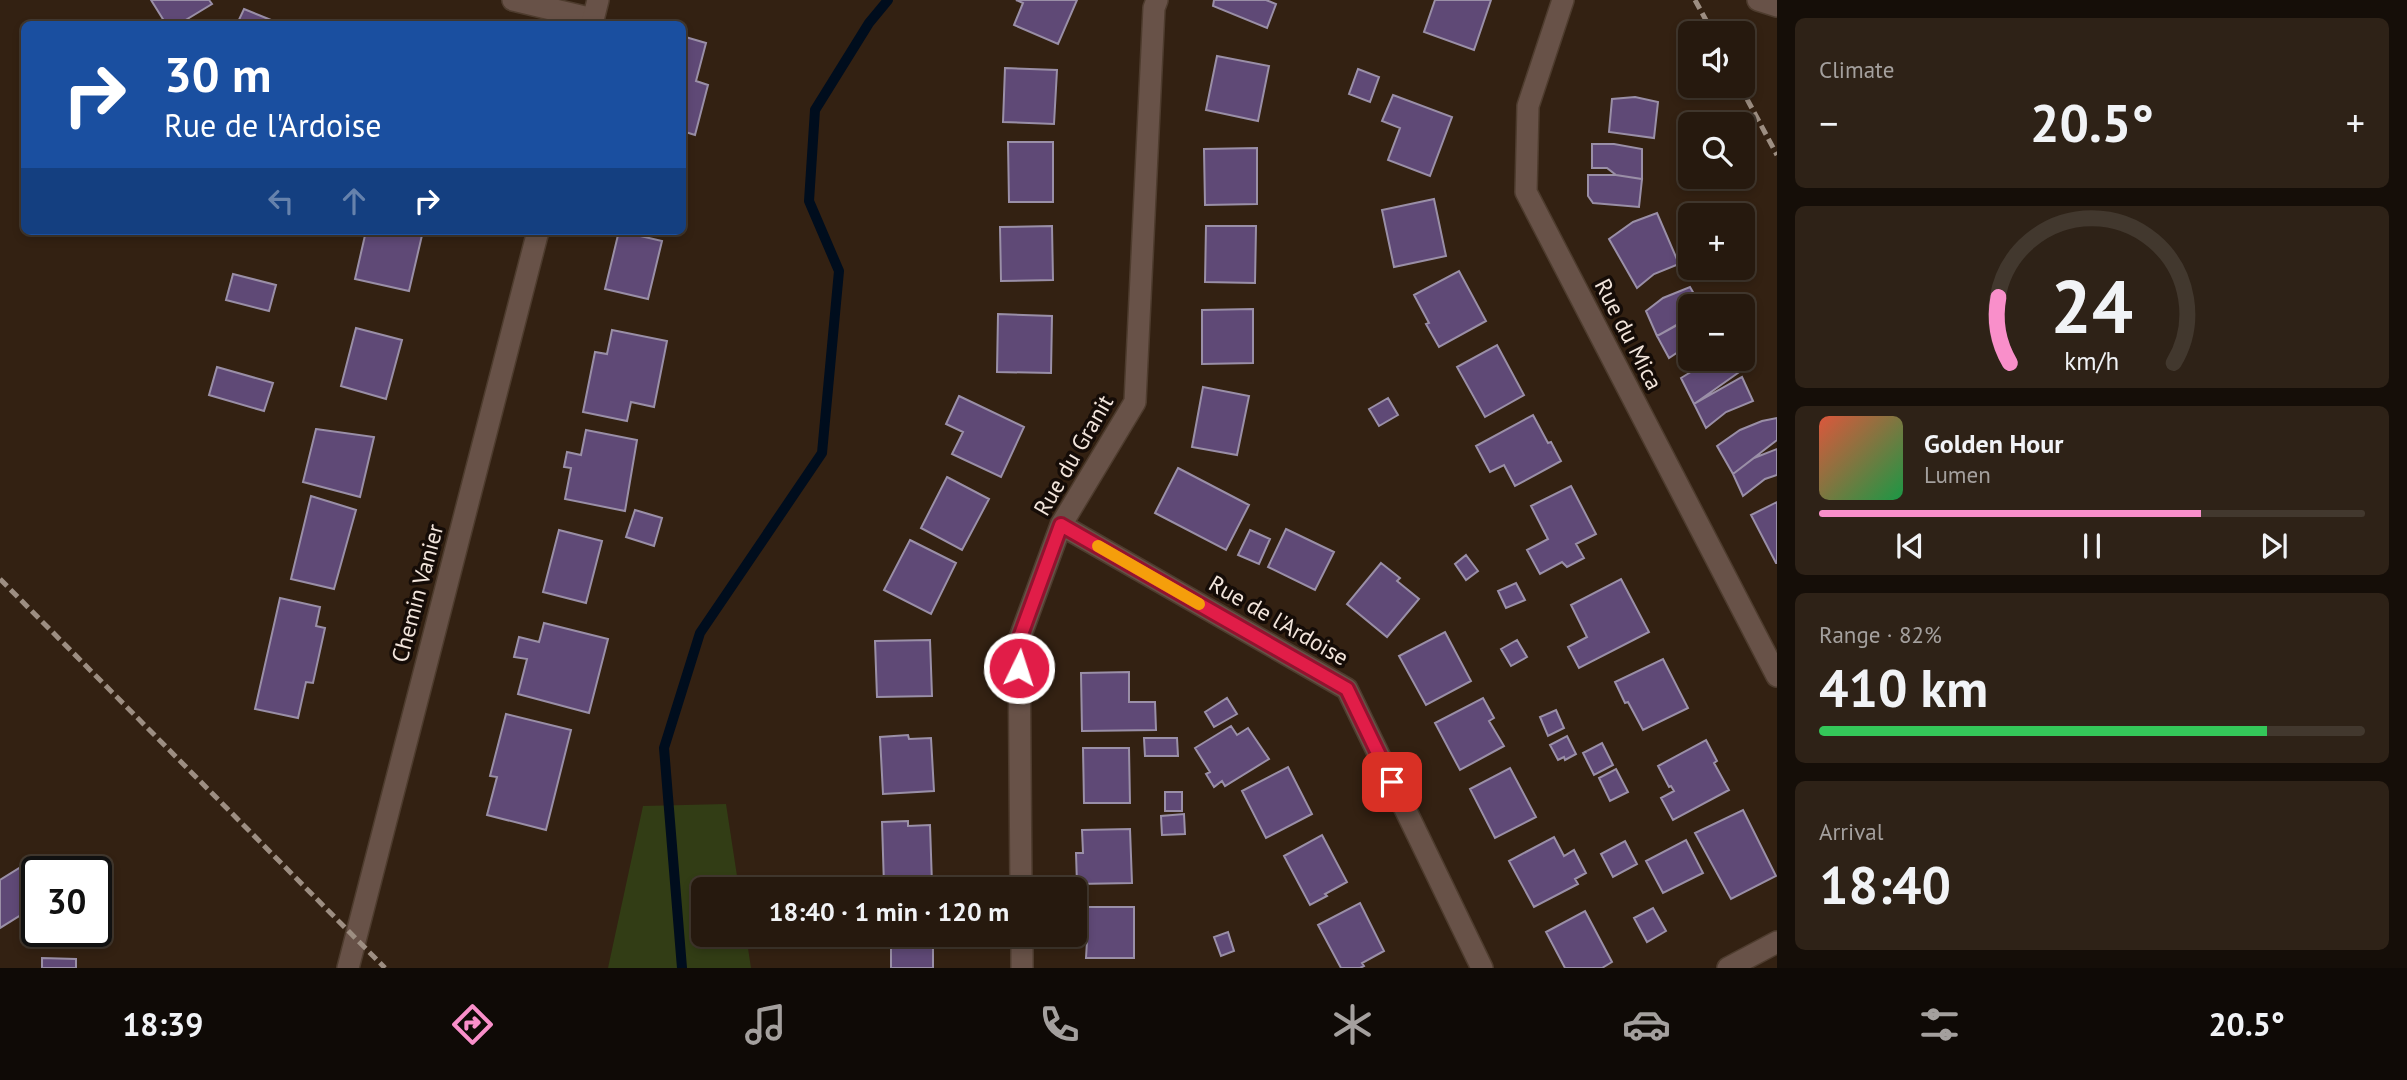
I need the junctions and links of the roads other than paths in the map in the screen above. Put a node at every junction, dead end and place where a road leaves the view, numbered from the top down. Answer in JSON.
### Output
{"nodes":[{"id":1,"x":513,"y":0,"type":"edge"},
{"id":2,"x":1157,"y":0,"type":"edge"},
{"id":3,"x":1563,"y":0,"type":"edge"},
{"id":4,"x":1758,"y":0,"type":"edge"},
{"id":5,"x":1777,"y":6,"type":"edge"},
{"id":6,"x":594,"y":15,"type":"edge"},
{"id":7,"x":537,"y":235,"type":"edge"},
{"id":8,"x":1061,"y":525,"type":"junction"},
{"id":9,"x":1777,"y":676,"type":"edge"},
{"id":10,"x":1021,"y":877,"type":"edge"},
{"id":11,"x":1777,"y":942,"type":"edge"},
{"id":12,"x":1021,"y":947,"type":"edge"},
{"id":13,"x":348,"y":968,"type":"edge"},
{"id":14,"x":1022,"y":968,"type":"edge"},
{"id":15,"x":1482,"y":968,"type":"edge"},
{"id":16,"x":1728,"y":968,"type":"edge"}],
"edges":[{"from":1,"to":6,"type":"street"},
{"from":2,"to":8,"type":"street","name":"Rue du Granit"},
{"from":3,"to":9,"type":"street","name":"Rue du Mica"},
{"from":4,"to":5,"type":"street"},
{"from":7,"to":13,"type":"street","name":"Chemin Vanier"},
{"from":8,"to":10,"type":"street","name":"Rue du Granit"},
{"from":8,"to":15,"type":"street","name":"Rue de l'Ardoise"},
{"from":11,"to":16,"type":"street"},
{"from":12,"to":14,"type":"street"}]}
